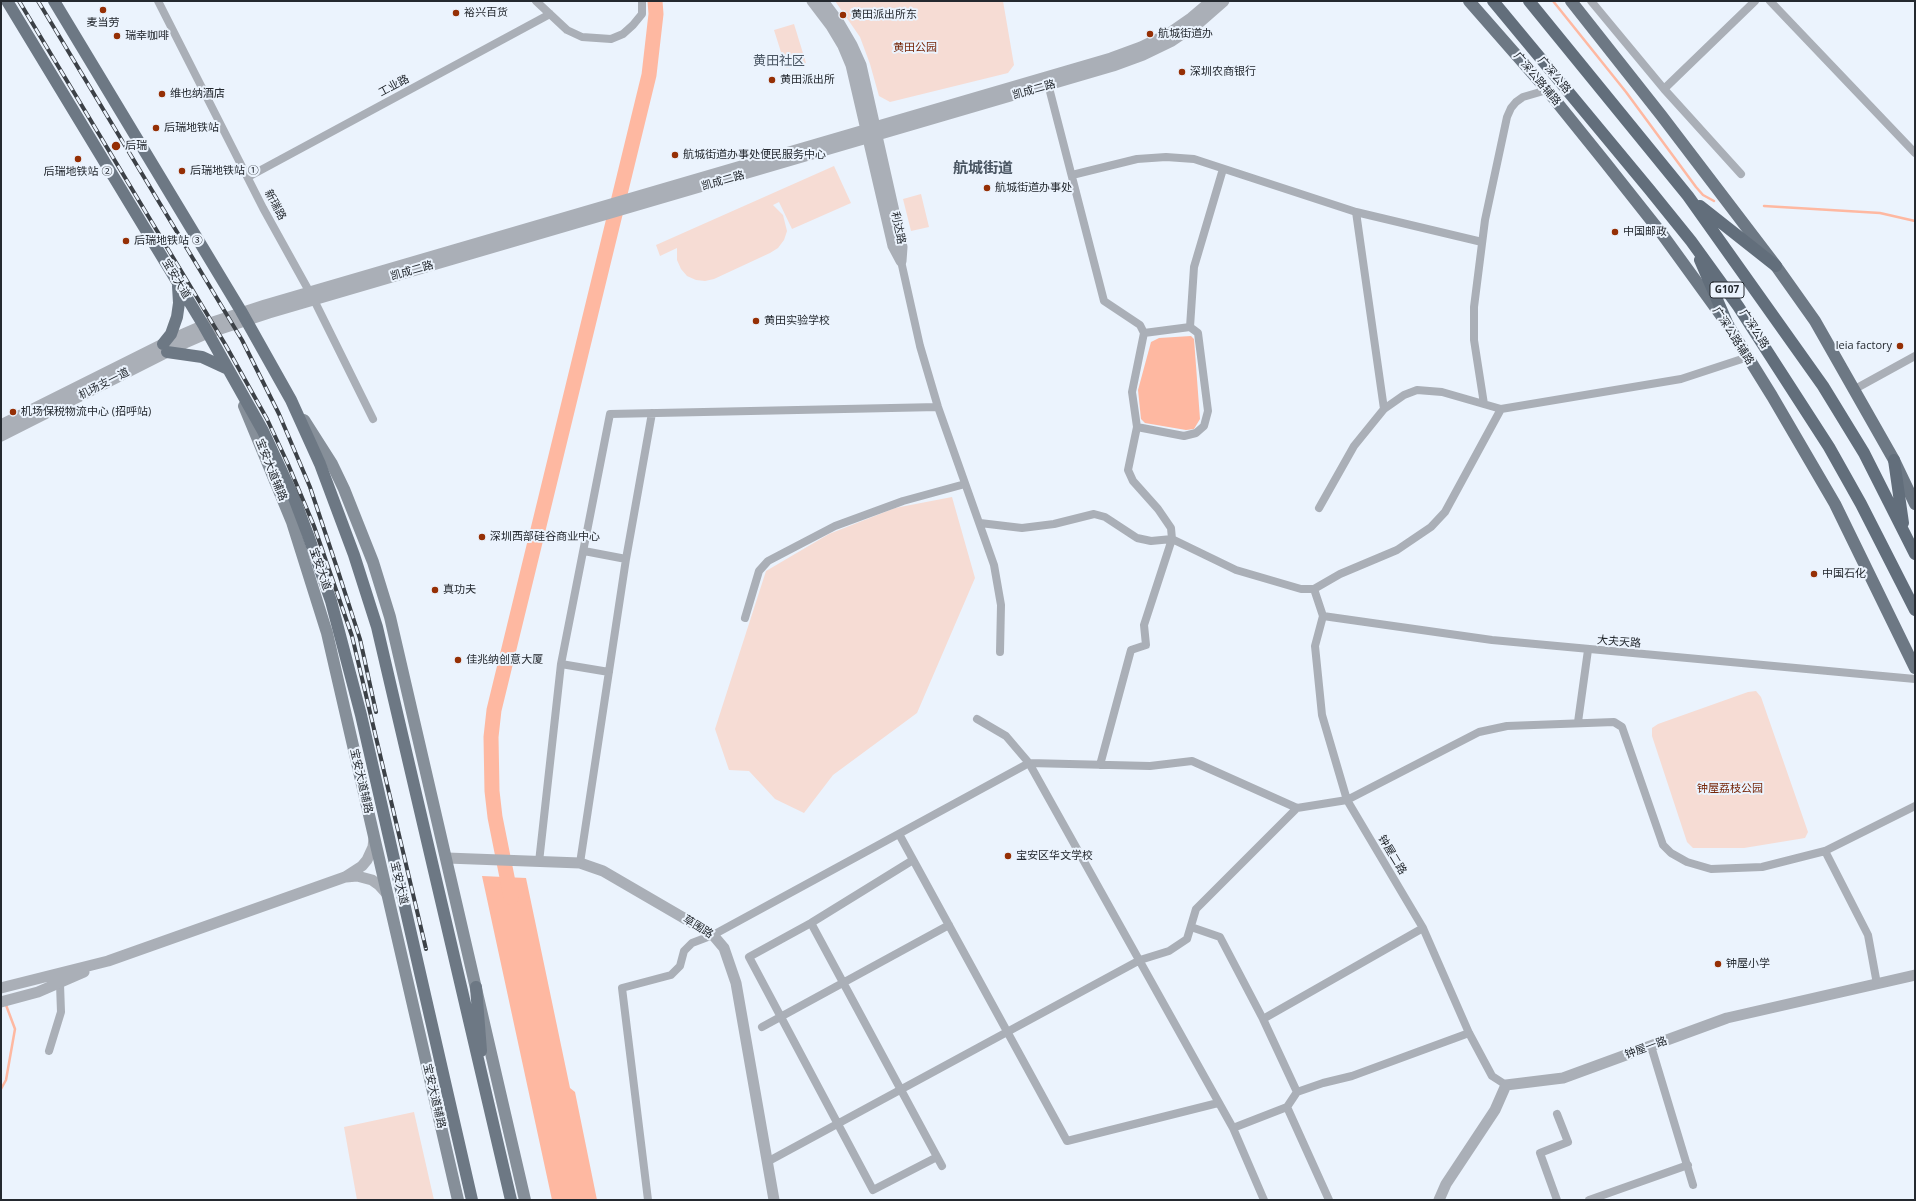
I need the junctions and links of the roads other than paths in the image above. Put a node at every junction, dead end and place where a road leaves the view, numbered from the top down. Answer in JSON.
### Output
{"nodes":[{"id":1,"x":7,"y":1,"type":"edge"},
{"id":2,"x":54,"y":1,"type":"edge"},
{"id":3,"x":158,"y":1,"type":"edge"},
{"id":4,"x":536,"y":1,"type":"edge"},
{"id":5,"x":642,"y":1,"type":"edge"},
{"id":6,"x":812,"y":1,"type":"edge"},
{"id":7,"x":823,"y":1,"type":"edge"},
{"id":8,"x":1211,"y":1,"type":"edge"},
{"id":9,"x":1224,"y":1,"type":"edge"},
{"id":10,"x":1469,"y":1,"type":"edge"},
{"id":11,"x":1493,"y":1,"type":"edge"},
{"id":12,"x":1529,"y":1,"type":"edge"},
{"id":13,"x":1571,"y":1,"type":"edge"},
{"id":14,"x":1591,"y":1,"type":"edge"},
{"id":15,"x":1755,"y":1,"type":"edge"},
{"id":16,"x":1770,"y":1,"type":"edge"},
{"id":17,"x":550,"y":14,"type":"junction"},
{"id":18,"x":1047,"y":81,"type":"junction"},
{"id":19,"x":1664,"y":89,"type":"junction"},
{"id":20,"x":1547,"y":90,"type":"junction"},
{"id":21,"x":872,"y":132,"type":"junction"},
{"id":22,"x":1915,"y":153,"type":"edge"},
{"id":23,"x":1223,"y":169,"type":"junction"},
{"id":24,"x":1741,"y":174,"type":"dead end"},
{"id":25,"x":1072,"y":175,"type":"junction"},
{"id":26,"x":248,"y":177,"type":"junction"},
{"id":27,"x":1688,"y":196,"type":"junction"},
{"id":28,"x":1356,"y":212,"type":"junction"},
{"id":29,"x":1691,"y":241,"type":"junction"},
{"id":30,"x":1482,"y":242,"type":"junction"},
{"id":31,"x":901,"y":261,"type":"joint"},
{"id":32,"x":1776,"y":266,"type":"junction"},
{"id":33,"x":176,"y":279,"type":"junction"},
{"id":34,"x":312,"y":296,"type":"junction"},
{"id":35,"x":244,"y":317,"type":"junction"},
{"id":36,"x":1728,"y":325,"type":"junction"},
{"id":37,"x":1190,"y":327,"type":"junction"},
{"id":38,"x":206,"y":329,"type":"junction"},
{"id":39,"x":1144,"y":333,"type":"junction"},
{"id":40,"x":165,"y":348,"type":"junction"},
{"id":41,"x":1915,"y":356,"type":"edge"},
{"id":42,"x":1748,"y":357,"type":"junction"},
{"id":43,"x":229,"y":370,"type":"junction"},
{"id":44,"x":1855,"y":389,"type":"junction"},
{"id":45,"x":291,"y":400,"type":"junction"},
{"id":46,"x":1484,"y":404,"type":"junction"},
{"id":47,"x":938,"y":407,"type":"junction"},
{"id":48,"x":1384,"y":409,"type":"junction"},
{"id":49,"x":1501,"y":409,"type":"junction"},
{"id":50,"x":652,"y":413,"type":"junction"},
{"id":51,"x":373,"y":419,"type":"dead end"},
{"id":52,"x":1,"y":426,"type":"edge"},
{"id":53,"x":1137,"y":428,"type":"junction"},
{"id":54,"x":1,"y":436,"type":"edge"},
{"id":55,"x":1894,"y":460,"type":"junction"},
{"id":56,"x":965,"y":484,"type":"junction"},
{"id":57,"x":1915,"y":504,"type":"edge"},
{"id":58,"x":1319,"y":508,"type":"dead end"},
{"id":59,"x":980,"y":523,"type":"junction"},
{"id":60,"x":1905,"y":534,"type":"junction"},
{"id":61,"x":1172,"y":539,"type":"junction"},
{"id":62,"x":584,"y":550,"type":"junction"},
{"id":63,"x":1915,"y":554,"type":"edge"},
{"id":64,"x":626,"y":559,"type":"junction"},
{"id":65,"x":1314,"y":589,"type":"junction"},
{"id":66,"x":1915,"y":610,"type":"edge"},
{"id":67,"x":1323,"y":616,"type":"junction"},
{"id":68,"x":745,"y":618,"type":"dead end"},
{"id":69,"x":1588,"y":650,"type":"junction"},
{"id":70,"x":1000,"y":652,"type":"dead end"},
{"id":71,"x":561,"y":664,"type":"junction"},
{"id":72,"x":1915,"y":668,"type":"edge"},
{"id":73,"x":609,"y":672,"type":"junction"},
{"id":74,"x":1915,"y":679,"type":"edge"},
{"id":75,"x":977,"y":719,"type":"dead end"},
{"id":76,"x":1578,"y":722,"type":"junction"},
{"id":77,"x":1029,"y":763,"type":"junction"},
{"id":78,"x":1100,"y":765,"type":"junction"},
{"id":79,"x":1347,"y":800,"type":"junction"},
{"id":80,"x":1915,"y":806,"type":"edge"},
{"id":81,"x":1297,"y":808,"type":"junction"},
{"id":82,"x":898,"y":834,"type":"junction"},
{"id":83,"x":374,"y":835,"type":"junction"},
{"id":84,"x":1825,"y":851,"type":"junction"},
{"id":85,"x":447,"y":858,"type":"junction"},
{"id":86,"x":913,"y":860,"type":"junction"},
{"id":87,"x":539,"y":862,"type":"junction"},
{"id":88,"x":580,"y":863,"type":"junction"},
{"id":89,"x":345,"y":877,"type":"junction"},
{"id":90,"x":388,"y":895,"type":"junction"},
{"id":91,"x":811,"y":923,"type":"junction"},
{"id":92,"x":949,"y":925,"type":"junction"},
{"id":93,"x":1191,"y":927,"type":"junction"},
{"id":94,"x":1423,"y":928,"type":"junction"},
{"id":95,"x":713,"y":935,"type":"junction"},
{"id":96,"x":1140,"y":960,"type":"junction"},
{"id":97,"x":108,"y":961,"type":"junction"},
{"id":98,"x":1915,"y":976,"type":"edge"},
{"id":99,"x":843,"y":982,"type":"junction"},
{"id":100,"x":60,"y":984,"type":"junction"},
{"id":101,"x":1877,"y":984,"type":"junction"},
{"id":102,"x":1,"y":988,"type":"edge"},
{"id":103,"x":476,"y":988,"type":"junction"},
{"id":104,"x":1,"y":1002,"type":"edge"},
{"id":105,"x":781,"y":1016,"type":"junction"},
{"id":106,"x":1262,"y":1018,"type":"junction"},
{"id":107,"x":762,"y":1027,"type":"dead end"},
{"id":108,"x":1008,"y":1032,"type":"junction"},
{"id":109,"x":1469,"y":1033,"type":"junction"},
{"id":110,"x":1651,"y":1046,"type":"junction"},
{"id":111,"x":49,"y":1051,"type":"dead end"},
{"id":112,"x":1506,"y":1085,"type":"junction"},
{"id":113,"x":900,"y":1089,"type":"junction"},
{"id":114,"x":485,"y":1090,"type":"junction"},
{"id":115,"x":1297,"y":1092,"type":"junction"},
{"id":116,"x":1218,"y":1103,"type":"junction"},
{"id":117,"x":1287,"y":1107,"type":"junction"},
{"id":118,"x":1557,"y":1114,"type":"dead end"},
{"id":119,"x":838,"y":1124,"type":"junction"},
{"id":120,"x":1233,"y":1128,"type":"junction"},
{"id":121,"x":937,"y":1157,"type":"junction"},
{"id":122,"x":767,"y":1162,"type":"junction"},
{"id":123,"x":1688,"y":1165,"type":"junction"},
{"id":124,"x":942,"y":1166,"type":"dead end"},
{"id":125,"x":1693,"y":1185,"type":"dead end"},
{"id":126,"x":458,"y":1200,"type":"edge"},
{"id":127,"x":472,"y":1200,"type":"edge"},
{"id":128,"x":511,"y":1200,"type":"edge"},
{"id":129,"x":525,"y":1200,"type":"edge"},
{"id":130,"x":648,"y":1200,"type":"edge"},
{"id":131,"x":774,"y":1200,"type":"edge"},
{"id":132,"x":1264,"y":1200,"type":"edge"},
{"id":133,"x":1329,"y":1200,"type":"edge"},
{"id":134,"x":1440,"y":1200,"type":"edge"},
{"id":135,"x":1557,"y":1200,"type":"edge"},
{"id":136,"x":1589,"y":1200,"type":"edge"}],
"edges":[{"from":1,"to":33,"type":"main road","name":"宝安大道"},
{"from":2,"to":35,"type":"main road"},
{"from":3,"to":26,"type":"street","name":"新瑞路"},
{"from":4,"to":17,"type":"street"},
{"from":5,"to":17,"type":"street"},
{"from":6,"to":21,"type":"street","name":"利达路"},
{"from":7,"to":21,"type":"street","name":"利达路"},
{"from":8,"to":18,"type":"street","name":"凯成二路"},
{"from":9,"to":18,"type":"street","name":"凯成二路"},
{"from":10,"to":20,"type":"main road","name":"广深公路辅路"},
{"from":11,"to":29,"type":"highway","name":"广深公路","number":"G107"},
{"from":12,"to":27,"type":"highway","name":"广深公路","number":"G107"},
{"from":13,"to":32,"type":"main road"},
{"from":14,"to":19,"type":"street"},
{"from":15,"to":19,"type":"street"},
{"from":16,"to":22,"type":"street"},
{"from":17,"to":26,"type":"street","name":"工业路"},
{"from":18,"to":21,"type":"street","name":"凯成二路"},
{"from":18,"to":25,"type":"street"},
{"from":19,"to":24,"type":"street"},
{"from":20,"to":30,"type":"street"},
{"from":20,"to":36,"type":"main road","name":"广深公路辅路"},
{"from":21,"to":31,"type":"street","name":"利达路"},
{"from":21,"to":34,"type":"street","name":"凯成二路"},
{"from":23,"to":25,"type":"street"},
{"from":23,"to":28,"type":"street"},
{"from":23,"to":37,"type":"street"},
{"from":25,"to":39,"type":"street"},
{"from":26,"to":34,"type":"street","name":"新瑞路"},
{"from":27,"to":32,"type":"highway"},
{"from":27,"to":60,"type":"highway","name":"广深公路","number":"G107"},
{"from":28,"to":30,"type":"street"},
{"from":28,"to":48,"type":"street"},
{"from":29,"to":36,"type":"highway"},
{"from":29,"to":66,"type":"highway","name":"广深公路","number":"G107"},
{"from":30,"to":46,"type":"street"},
{"from":31,"to":47,"type":"street"},
{"from":32,"to":44,"type":"main road"},
{"from":33,"to":38,"type":"main road","name":"宝安大道"},
{"from":33,"to":40,"type":"main road"},
{"from":34,"to":35,"type":"street","name":"凯成二路"},
{"from":34,"to":51,"type":"street","name":"新瑞路"},
{"from":35,"to":38,"type":"street","name":"凯成二路"},
{"from":35,"to":45,"type":"main road"},
{"from":36,"to":42,"type":"main road","name":"广深公路辅路"},
{"from":37,"to":39,"type":"street"},
{"from":37,"to":53,"type":"street"},
{"from":38,"to":40,"type":"street","name":"机场支一道"},
{"from":38,"to":43,"type":"main road","name":"宝安大道"},
{"from":39,"to":53,"type":"street"},
{"from":40,"to":43,"type":"main road"},
{"from":40,"to":52,"type":"street","name":"机场支一道"},
{"from":40,"to":54,"type":"street","name":"机场支一道"},
{"from":41,"to":44,"type":"street"},
{"from":42,"to":49,"type":"street"},
{"from":42,"to":72,"type":"main road","name":"广深公路辅路"},
{"from":43,"to":83,"type":"main road","name":"宝安大道辅路"},
{"from":43,"to":127,"type":"main road","name":"宝安大道"},
{"from":44,"to":55,"type":"main road"},
{"from":45,"to":85,"type":"main road"},
{"from":45,"to":114,"type":"main road"},
{"from":46,"to":48,"type":"street"},
{"from":46,"to":49,"type":"street"},
{"from":47,"to":50,"type":"street"},
{"from":47,"to":56,"type":"street"},
{"from":48,"to":58,"type":"street"},
{"from":49,"to":65,"type":"street"},
{"from":50,"to":62,"type":"street"},
{"from":50,"to":64,"type":"street"},
{"from":53,"to":61,"type":"street"},
{"from":55,"to":57,"type":"main road"},
{"from":55,"to":60,"type":"highway"},
{"from":56,"to":59,"type":"street"},
{"from":56,"to":68,"type":"street"},
{"from":59,"to":61,"type":"street"},
{"from":59,"to":70,"type":"street"},
{"from":60,"to":63,"type":"highway","name":"广深公路","number":"G107"},
{"from":61,"to":65,"type":"street"},
{"from":61,"to":78,"type":"street"},
{"from":62,"to":64,"type":"street"},
{"from":62,"to":71,"type":"street"},
{"from":64,"to":73,"type":"street"},
{"from":65,"to":67,"type":"street"},
{"from":67,"to":69,"type":"street","name":"大夫天路"},
{"from":67,"to":79,"type":"street","name":"钟屋二路"},
{"from":69,"to":74,"type":"street","name":"大夫天路"},
{"from":69,"to":76,"type":"street"},
{"from":71,"to":73,"type":"street"},
{"from":71,"to":87,"type":"street"},
{"from":73,"to":88,"type":"street"},
{"from":75,"to":77,"type":"street"},
{"from":76,"to":79,"type":"street"},
{"from":76,"to":84,"type":"street"},
{"from":77,"to":78,"type":"street"},
{"from":77,"to":82,"type":"street"},
{"from":77,"to":96,"type":"street"},
{"from":78,"to":81,"type":"street"},
{"from":79,"to":81,"type":"street"},
{"from":79,"to":94,"type":"street","name":"钟屋二路"},
{"from":80,"to":84,"type":"street"},
{"from":81,"to":93,"type":"street"},
{"from":82,"to":86,"type":"street"},
{"from":82,"to":95,"type":"street"},
{"from":83,"to":89,"type":"street"},
{"from":83,"to":90,"type":"main road","name":"宝安大道辅路"},
{"from":84,"to":101,"type":"street"},
{"from":85,"to":87,"type":"street","name":"草围路"},
{"from":85,"to":103,"type":"main road"},
{"from":86,"to":91,"type":"street"},
{"from":86,"to":92,"type":"street"},
{"from":87,"to":88,"type":"street","name":"草围路"},
{"from":88,"to":95,"type":"street","name":"草围路"},
{"from":89,"to":90,"type":"street"},
{"from":89,"to":97,"type":"street"},
{"from":90,"to":126,"type":"main road","name":"宝安大道辅路"},
{"from":91,"to":99,"type":"street"},
{"from":91,"to":105,"type":"street"},
{"from":92,"to":99,"type":"street"},
{"from":92,"to":108,"type":"street"},
{"from":93,"to":96,"type":"street"},
{"from":93,"to":106,"type":"street"},
{"from":94,"to":106,"type":"street"},
{"from":94,"to":109,"type":"street","name":"钟屋二路"},
{"from":95,"to":122,"type":"street","name":"草围路"},
{"from":95,"to":130,"type":"street"},
{"from":96,"to":108,"type":"street"},
{"from":96,"to":116,"type":"street"},
{"from":97,"to":100,"type":"street"},
{"from":97,"to":102,"type":"street"},
{"from":98,"to":101,"type":"street","name":"钟屋一路"},
{"from":99,"to":105,"type":"street"},
{"from":99,"to":113,"type":"street"},
{"from":100,"to":104,"type":"street"},
{"from":100,"to":111,"type":"street"},
{"from":101,"to":110,"type":"street","name":"钟屋一路"},
{"from":103,"to":114,"type":"main road"},
{"from":103,"to":129,"type":"main road"},
{"from":105,"to":107,"type":"street"},
{"from":105,"to":119,"type":"street"},
{"from":106,"to":115,"type":"street"},
{"from":108,"to":113,"type":"street"},
{"from":108,"to":116,"type":"street"},
{"from":109,"to":112,"type":"street","name":"钟屋二路"},
{"from":109,"to":115,"type":"street"},
{"from":110,"to":112,"type":"street","name":"钟屋一路"},
{"from":110,"to":123,"type":"street"},
{"from":112,"to":134,"type":"street"},
{"from":113,"to":119,"type":"street"},
{"from":113,"to":121,"type":"street"},
{"from":114,"to":128,"type":"main road"},
{"from":115,"to":117,"type":"street"},
{"from":116,"to":120,"type":"street"},
{"from":117,"to":120,"type":"street"},
{"from":117,"to":133,"type":"street"},
{"from":118,"to":135,"type":"street"},
{"from":119,"to":121,"type":"street"},
{"from":119,"to":122,"type":"street"},
{"from":120,"to":132,"type":"street"},
{"from":121,"to":124,"type":"street"},
{"from":122,"to":131,"type":"street","name":"草围路"},
{"from":123,"to":125,"type":"street"},
{"from":123,"to":136,"type":"street"}]}
